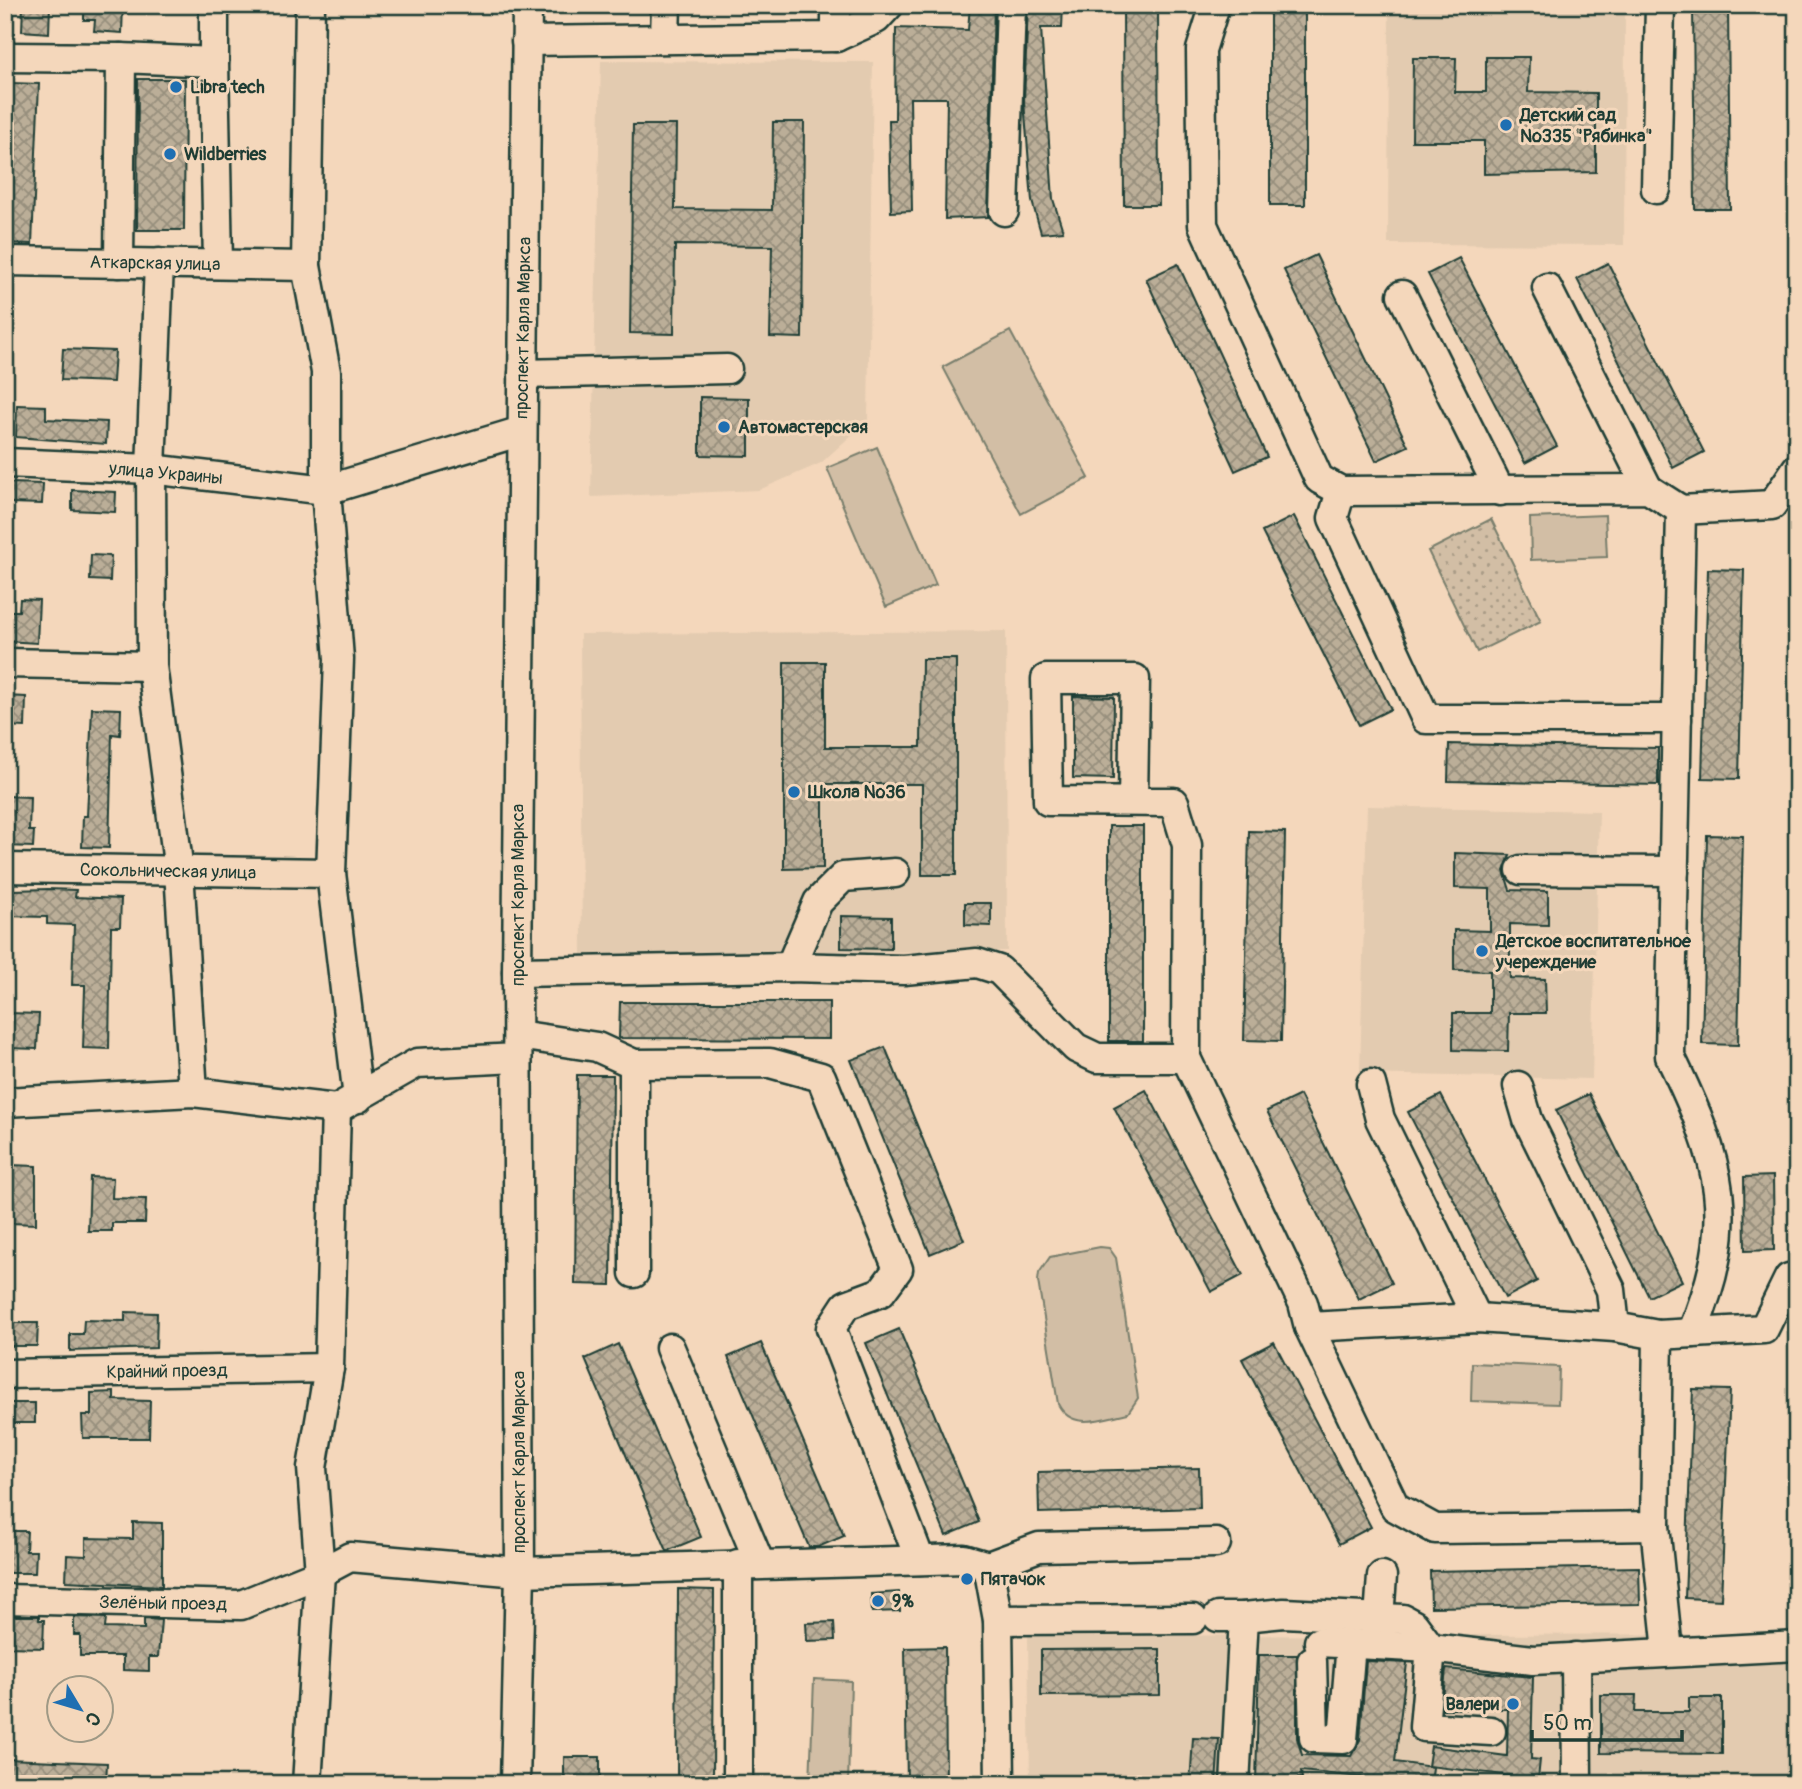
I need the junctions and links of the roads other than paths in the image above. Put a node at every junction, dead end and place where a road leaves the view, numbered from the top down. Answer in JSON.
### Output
{"nodes":[{"id":1,"x":214,"y":5,"type":"edge"},
{"id":2,"x":310,"y":5,"type":"edge"},
{"id":3,"x":527,"y":5,"type":"edge"},
{"id":4,"x":666,"y":5,"type":"edge"},
{"id":5,"x":836,"y":5,"type":"edge"},
{"id":6,"x":890,"y":5,"type":"edge"},
{"id":7,"x":1011,"y":5,"type":"edge"},
{"id":8,"x":1214,"y":5,"type":"edge"},
{"id":9,"x":1660,"y":5,"type":"edge"},
{"id":10,"x":665,"y":37,"type":"junction"},
{"id":11,"x":836,"y":37,"type":"junction"},
{"id":12,"x":526,"y":41,"type":"junction"},
{"id":13,"x":5,"y":57,"type":"edge"},
{"id":14,"x":121,"y":58,"type":"junction"},
{"id":15,"x":214,"y":62,"type":"junction"},
{"id":16,"x":1656,"y":189,"type":"dead end"},
{"id":17,"x":1004,"y":211,"type":"dead end"},
{"id":18,"x":5,"y":261,"type":"edge"},
{"id":19,"x":119,"y":262,"type":"junction"},
{"id":20,"x":159,"y":263,"type":"junction"},
{"id":21,"x":218,"y":264,"type":"junction"},
{"id":22,"x":306,"y":266,"type":"junction"},
{"id":23,"x":1547,"y":288,"type":"dead end"},
{"id":24,"x":1402,"y":295,"type":"dead end"},
{"id":25,"x":727,"y":369,"type":"dead end"},
{"id":26,"x":523,"y":374,"type":"junction"},
{"id":27,"x":522,"y":431,"type":"junction"},
{"id":28,"x":5,"y":463,"type":"edge"},
{"id":29,"x":1797,"y":468,"type":"edge"},
{"id":30,"x":152,"y":469,"type":"junction"},
{"id":31,"x":1648,"y":489,"type":"junction"},
{"id":32,"x":326,"y":490,"type":"junction"},
{"id":33,"x":1341,"y":491,"type":"junction"},
{"id":34,"x":1500,"y":491,"type":"junction"},
{"id":35,"x":1681,"y":510,"type":"junction"},
{"id":36,"x":5,"y":663,"type":"edge"},
{"id":37,"x":152,"y":666,"type":"junction"},
{"id":38,"x":1677,"y":719,"type":"junction"},
{"id":39,"x":1133,"y":802,"type":"junction"},
{"id":40,"x":5,"y":868,"type":"edge"},
{"id":41,"x":1521,"y":870,"type":"dead end"},
{"id":42,"x":179,"y":871,"type":"junction"},
{"id":43,"x":1674,"y":871,"type":"junction"},
{"id":44,"x":331,"y":873,"type":"junction"},
{"id":45,"x":895,"y":873,"type":"dead end"},
{"id":46,"x":790,"y":967,"type":"junction"},
{"id":47,"x":517,"y":972,"type":"junction"},
{"id":48,"x":517,"y":1046,"type":"junction"},
{"id":49,"x":1185,"y":1058,"type":"junction"},
{"id":50,"x":634,"y":1064,"type":"junction"},
{"id":51,"x":1371,"y":1084,"type":"dead end"},
{"id":52,"x":1518,"y":1086,"type":"dead end"},
{"id":53,"x":193,"y":1092,"type":"junction"},
{"id":54,"x":5,"y":1102,"type":"edge"},
{"id":55,"x":347,"y":1104,"type":"junction"},
{"id":56,"x":634,"y":1273,"type":"dead end"},
{"id":57,"x":1797,"y":1276,"type":"edge"},
{"id":58,"x":1477,"y":1318,"type":"junction"},
{"id":59,"x":1309,"y":1326,"type":"junction"},
{"id":60,"x":1615,"y":1327,"type":"junction"},
{"id":61,"x":1692,"y":1334,"type":"junction"},
{"id":62,"x":1658,"y":1335,"type":"junction"},
{"id":63,"x":670,"y":1348,"type":"dead end"},
{"id":64,"x":329,"y":1368,"type":"junction"},
{"id":65,"x":5,"y":1374,"type":"edge"},
{"id":66,"x":1655,"y":1526,"type":"junction"},
{"id":67,"x":1216,"y":1543,"type":"dead end"},
{"id":68,"x":920,"y":1560,"type":"junction"},
{"id":69,"x":749,"y":1564,"type":"junction"},
{"id":70,"x":988,"y":1566,"type":"junction"},
{"id":71,"x":520,"y":1572,"type":"junction"},
{"id":72,"x":320,"y":1573,"type":"junction"},
{"id":73,"x":1382,"y":1576,"type":"dead end"},
{"id":74,"x":5,"y":1599,"type":"edge"},
{"id":75,"x":1218,"y":1618,"type":"junction"},
{"id":76,"x":1379,"y":1618,"type":"junction"},
{"id":77,"x":999,"y":1620,"type":"junction"},
{"id":78,"x":1351,"y":1644,"type":"junction"},
{"id":79,"x":1797,"y":1646,"type":"edge"},
{"id":80,"x":1431,"y":1648,"type":"junction"},
{"id":81,"x":1668,"y":1651,"type":"junction"},
{"id":82,"x":1576,"y":1657,"type":"junction"},
{"id":83,"x":1491,"y":1731,"type":"dead end"},
{"id":84,"x":307,"y":1784,"type":"edge"},
{"id":85,"x":515,"y":1784,"type":"edge"},
{"id":86,"x":738,"y":1784,"type":"edge"},
{"id":87,"x":1000,"y":1784,"type":"edge"},
{"id":88,"x":1235,"y":1784,"type":"edge"},
{"id":89,"x":1577,"y":1784,"type":"edge"}],
"edges":[{"from":1,"to":15,"type":"street"},
{"from":2,"to":22,"type":"street"},
{"from":3,"to":12,"type":"street","name":"проспект Карла Маркса"},
{"from":4,"to":10,"type":"street"},
{"from":5,"to":11,"type":"street"},
{"from":6,"to":11,"type":"street"},
{"from":7,"to":17,"type":"street"},
{"from":8,"to":33,"type":"street"},
{"from":9,"to":16,"type":"street"},
{"from":10,"to":11,"type":"street"},
{"from":10,"to":12,"type":"street"},
{"from":12,"to":26,"type":"street","name":"проспект Карла Маркса"},
{"from":13,"to":14,"type":"street"},
{"from":14,"to":15,"type":"street"},
{"from":14,"to":19,"type":"street"},
{"from":15,"to":21,"type":"street"},
{"from":18,"to":19,"type":"street","name":"Аткарская улица"},
{"from":19,"to":20,"type":"street","name":"Аткарская улица"},
{"from":20,"to":21,"type":"street","name":"Аткарская улица"},
{"from":20,"to":30,"type":"street"},
{"from":21,"to":22,"type":"street","name":"Аткарская улица"},
{"from":22,"to":32,"type":"street"},
{"from":23,"to":31,"type":"street"},
{"from":24,"to":34,"type":"street"},
{"from":25,"to":26,"type":"street"},
{"from":26,"to":27,"type":"street","name":"проспект Карла Маркса"},
{"from":27,"to":32,"type":"street"},
{"from":27,"to":47,"type":"street","name":"проспект Карла Маркса"},
{"from":28,"to":30,"type":"street","name":"улица Украины"},
{"from":29,"to":35,"type":"street"},
{"from":30,"to":32,"type":"street","name":"улица Украины"},
{"from":30,"to":37,"type":"street"},
{"from":31,"to":34,"type":"street"},
{"from":31,"to":35,"type":"street"},
{"from":32,"to":44,"type":"street"},
{"from":33,"to":34,"type":"street"},
{"from":33,"to":38,"type":"street"},
{"from":35,"to":38,"type":"street"},
{"from":36,"to":37,"type":"street"},
{"from":37,"to":42,"type":"street"},
{"from":38,"to":43,"type":"street"},
{"from":39,"to":39,"type":"street"},
{"from":39,"to":49,"type":"street"},
{"from":40,"to":42,"type":"street","name":"Сокольническая улица"},
{"from":41,"to":43,"type":"street"},
{"from":42,"to":44,"type":"street","name":"Сокольническая улица"},
{"from":42,"to":53,"type":"street"},
{"from":43,"to":61,"type":"street"},
{"from":44,"to":55,"type":"street"},
{"from":45,"to":46,"type":"street"},
{"from":46,"to":47,"type":"street"},
{"from":46,"to":49,"type":"street"},
{"from":47,"to":48,"type":"street","name":"проспект Карла Маркса"},
{"from":48,"to":50,"type":"street"},
{"from":48,"to":55,"type":"street"},
{"from":48,"to":71,"type":"street","name":"проспект Карла Маркса"},
{"from":49,"to":59,"type":"street"},
{"from":50,"to":56,"type":"street"},
{"from":50,"to":68,"type":"street"},
{"from":51,"to":58,"type":"street"},
{"from":52,"to":60,"type":"street"},
{"from":53,"to":54,"type":"street"},
{"from":53,"to":55,"type":"street"},
{"from":55,"to":64,"type":"street"},
{"from":57,"to":61,"type":"street"},
{"from":58,"to":59,"type":"street"},
{"from":58,"to":60,"type":"street"},
{"from":59,"to":66,"type":"street"},
{"from":60,"to":62,"type":"street"},
{"from":61,"to":62,"type":"street"},
{"from":62,"to":66,"type":"street"},
{"from":63,"to":69,"type":"street"},
{"from":64,"to":65,"type":"street","name":"Крайний проезд"},
{"from":64,"to":72,"type":"street"},
{"from":66,"to":81,"type":"street"},
{"from":67,"to":70,"type":"street"},
{"from":68,"to":69,"type":"street","name":"Зелёный проезд"},
{"from":68,"to":70,"type":"street","name":"Зелёный проезд"},
{"from":69,"to":71,"type":"street","name":"Зелёный проезд"},
{"from":69,"to":86,"type":"street"},
{"from":70,"to":77,"type":"street"},
{"from":71,"to":72,"type":"street","name":"Зелёный проезд"},
{"from":71,"to":85,"type":"street","name":"проспект Карла Маркса"},
{"from":72,"to":74,"type":"street","name":"Зелёный проезд"},
{"from":72,"to":84,"type":"street"},
{"from":73,"to":76,"type":"street"},
{"from":75,"to":76,"type":"street"},
{"from":75,"to":77,"type":"street"},
{"from":75,"to":88,"type":"street"},
{"from":76,"to":80,"type":"street"},
{"from":77,"to":87,"type":"street"},
{"from":78,"to":78,"type":"street"},
{"from":78,"to":80,"type":"street"},
{"from":79,"to":81,"type":"street"},
{"from":80,"to":82,"type":"street"},
{"from":80,"to":83,"type":"street"},
{"from":81,"to":82,"type":"street"},
{"from":82,"to":89,"type":"street"}]}
